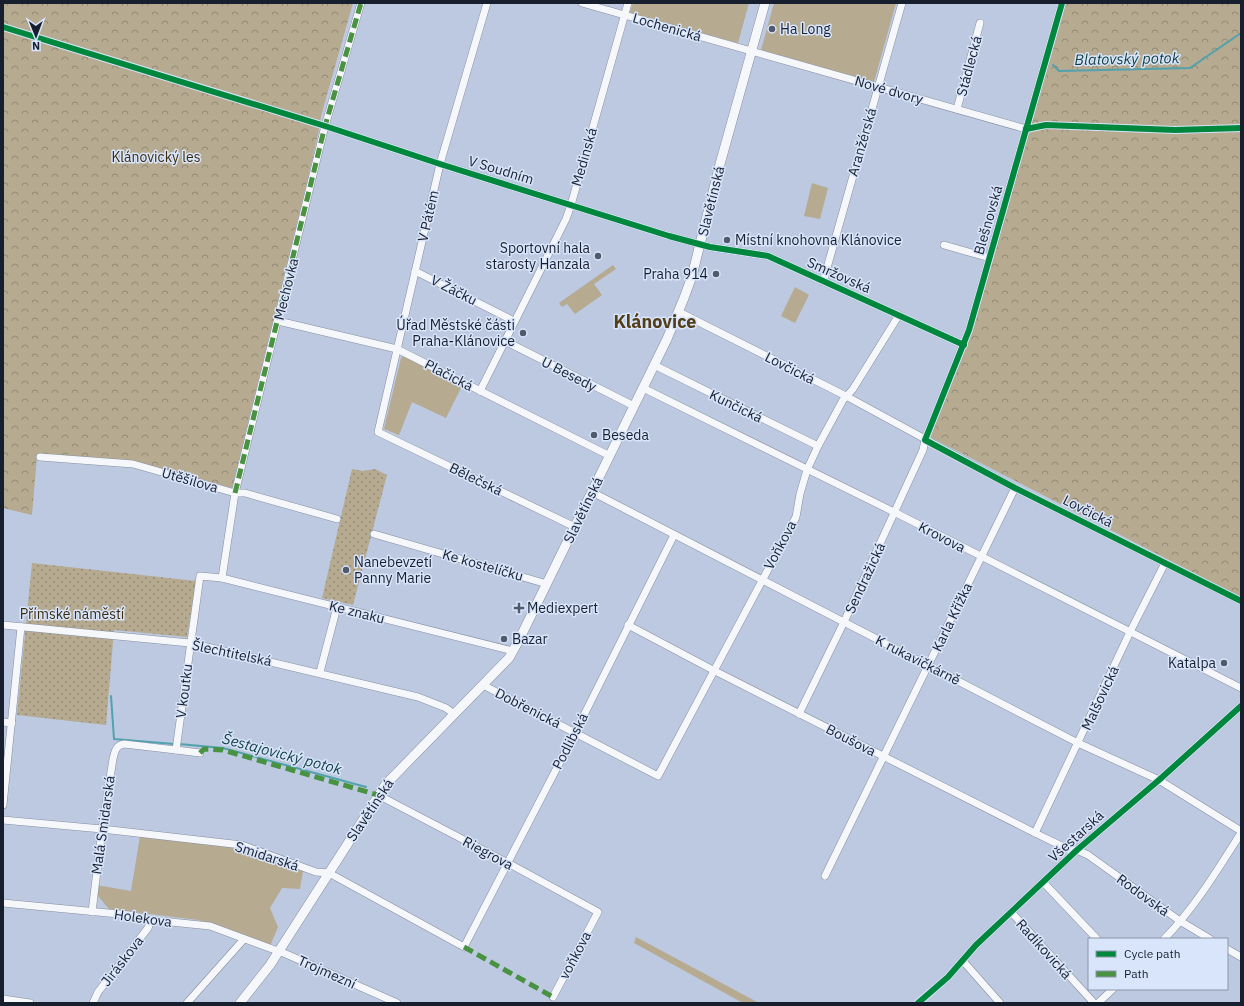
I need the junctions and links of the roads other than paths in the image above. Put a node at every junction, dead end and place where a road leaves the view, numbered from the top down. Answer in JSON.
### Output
{"nodes":[{"id":1,"x":361,"y":3,"type":"edge"},
{"id":2,"x":487,"y":3,"type":"edge"},
{"id":3,"x":582,"y":3,"type":"edge"},
{"id":4,"x":628,"y":3,"type":"edge"},
{"id":5,"x":765,"y":3,"type":"edge"},
{"id":6,"x":902,"y":3,"type":"edge"},
{"id":7,"x":1062,"y":3,"type":"edge"},
{"id":8,"x":624,"y":15,"type":"junction"},
{"id":9,"x":980,"y":23,"type":"dead end"},
{"id":10,"x":752,"y":51,"type":"junction"},
{"id":11,"x":878,"y":87,"type":"junction"},
{"id":12,"x":957,"y":109,"type":"junction"},
{"id":13,"x":325,"y":126,"type":"junction"},
{"id":14,"x":1026,"y":129,"type":"junction"},
{"id":15,"x":440,"y":164,"type":"junction"},
{"id":16,"x":571,"y":205,"type":"junction"},
{"id":17,"x":669,"y":236,"type":"joint"},
{"id":18,"x":700,"y":244,"type":"junction"},
{"id":19,"x":944,"y":245,"type":"dead end"},
{"id":20,"x":990,"y":258,"type":"junction"},
{"id":21,"x":415,"y":271,"type":"junction"},
{"id":22,"x":823,"y":282,"type":"junction"},
{"id":23,"x":679,"y":312,"type":"junction"},
{"id":24,"x":900,"y":315,"type":"junction"},
{"id":25,"x":278,"y":321,"type":"junction"},
{"id":26,"x":514,"y":321,"type":"junction"},
{"id":27,"x":505,"y":341,"type":"junction"},
{"id":28,"x":964,"y":345,"type":"junction"},
{"id":29,"x":398,"y":349,"type":"junction"},
{"id":30,"x":654,"y":365,"type":"junction"},
{"id":31,"x":643,"y":388,"type":"junction"},
{"id":32,"x":480,"y":391,"type":"junction"},
{"id":33,"x":846,"y":396,"type":"junction"},
{"id":34,"x":634,"y":406,"type":"junction"},
{"id":35,"x":378,"y":432,"type":"joint"},
{"id":36,"x":925,"y":440,"type":"junction"},
{"id":37,"x":818,"y":446,"type":"junction"},
{"id":38,"x":610,"y":456,"type":"junction"},
{"id":39,"x":40,"y":458,"type":"dead end"},
{"id":40,"x":807,"y":470,"type":"junction"},
{"id":41,"x":1015,"y":488,"type":"junction"},
{"id":42,"x":592,"y":492,"type":"junction"},
{"id":43,"x":235,"y":493,"type":"junction"},
{"id":44,"x":895,"y":513,"type":"junction"},
{"id":45,"x":337,"y":519,"type":"dead end"},
{"id":46,"x":575,"y":527,"type":"junction"},
{"id":47,"x":374,"y":534,"type":"dead end"},
{"id":48,"x":674,"y":535,"type":"junction"},
{"id":49,"x":981,"y":557,"type":"junction"},
{"id":50,"x":1165,"y":563,"type":"junction"},
{"id":51,"x":200,"y":576,"type":"joint"},
{"id":52,"x":222,"y":578,"type":"junction"},
{"id":53,"x":763,"y":579,"type":"junction"},
{"id":54,"x":547,"y":584,"type":"junction"},
{"id":55,"x":1241,"y":601,"type":"edge"},
{"id":56,"x":337,"y":607,"type":"junction"},
{"id":57,"x":844,"y":622,"type":"junction"},
{"id":58,"x":3,"y":625,"type":"edge"},
{"id":59,"x":628,"y":625,"type":"junction"},
{"id":60,"x":21,"y":627,"type":"junction"},
{"id":61,"x":1130,"y":632,"type":"junction"},
{"id":62,"x":190,"y":643,"type":"junction"},
{"id":63,"x":513,"y":651,"type":"junction"},
{"id":64,"x":929,"y":665,"type":"junction"},
{"id":65,"x":713,"y":670,"type":"junction"},
{"id":66,"x":320,"y":672,"type":"junction"},
{"id":67,"x":483,"y":685,"type":"junction"},
{"id":68,"x":1241,"y":688,"type":"edge"},
{"id":69,"x":1241,"y":706,"type":"edge"},
{"id":70,"x":454,"y":714,"type":"junction"},
{"id":71,"x":799,"y":714,"type":"junction"},
{"id":72,"x":3,"y":722,"type":"edge"},
{"id":73,"x":12,"y":723,"type":"junction"},
{"id":74,"x":575,"y":732,"type":"junction"},
{"id":75,"x":1078,"y":743,"type":"junction"},
{"id":76,"x":177,"y":745,"type":"junction"},
{"id":77,"x":200,"y":753,"type":"dead end"},
{"id":78,"x":883,"y":756,"type":"junction"},
{"id":79,"x":658,"y":776,"type":"joint"},
{"id":80,"x":1159,"y":780,"type":"junction"},
{"id":81,"x":378,"y":795,"type":"junction"},
{"id":82,"x":3,"y":804,"type":"edge"},
{"id":83,"x":3,"y":820,"type":"edge"},
{"id":84,"x":102,"y":829,"type":"junction"},
{"id":85,"x":1241,"y":832,"type":"edge"},
{"id":86,"x":1035,"y":833,"type":"junction"},
{"id":87,"x":1076,"y":850,"type":"junction"},
{"id":88,"x":508,"y":863,"type":"junction"},
{"id":89,"x":329,"y":873,"type":"junction"},
{"id":90,"x":825,"y":876,"type":"dead end"},
{"id":91,"x":1043,"y":882,"type":"junction"},
{"id":92,"x":3,"y":904,"type":"edge"},
{"id":93,"x":92,"y":912,"type":"junction"},
{"id":94,"x":598,"y":912,"type":"joint"},
{"id":95,"x":1011,"y":912,"type":"junction"},
{"id":96,"x":151,"y":920,"type":"junction"},
{"id":97,"x":1180,"y":921,"type":"junction"},
{"id":98,"x":1096,"y":938,"type":"edge"},
{"id":99,"x":1165,"y":938,"type":"edge"},
{"id":100,"x":1208,"y":938,"type":"edge"},
{"id":101,"x":244,"y":939,"type":"junction"},
{"id":102,"x":464,"y":947,"type":"joint"},
{"id":103,"x":1228,"y":950,"type":"edge"},
{"id":104,"x":279,"y":952,"type":"junction"},
{"id":105,"x":1241,"y":957,"type":"edge"},
{"id":106,"x":963,"y":961,"type":"junction"},
{"id":107,"x":933,"y":990,"type":"dead end"},
{"id":108,"x":1112,"y":990,"type":"edge"},
{"id":109,"x":553,"y":997,"type":"dead end"},
{"id":110,"x":3,"y":999,"type":"edge"},
{"id":111,"x":30,"y":1003,"type":"edge"},
{"id":112,"x":93,"y":1003,"type":"edge"},
{"id":113,"x":187,"y":1003,"type":"edge"},
{"id":114,"x":240,"y":1003,"type":"edge"},
{"id":115,"x":397,"y":1003,"type":"edge"},
{"id":116,"x":1000,"y":1003,"type":"edge"},
{"id":117,"x":1098,"y":1003,"type":"edge"}],
"edges":[{"from":1,"to":13,"type":"street","name":"Mechovka"},
{"from":2,"to":15,"type":"street","name":"V Pátém"},
{"from":3,"to":8,"type":"street","name":"Lochenická"},
{"from":4,"to":8,"type":"street","name":"Medinská"},
{"from":5,"to":10,"type":"street","name":"Slavětínská"},
{"from":6,"to":11,"type":"street","name":"Aranžérská"},
{"from":7,"to":14,"type":"street","name":"Blešnovská"},
{"from":8,"to":10,"type":"street","name":"Lochenická"},
{"from":8,"to":16,"type":"street","name":"Medinská"},
{"from":9,"to":12,"type":"street","name":"Stádlecká"},
{"from":10,"to":11,"type":"street","name":"Nové dvory"},
{"from":10,"to":18,"type":"street","name":"Slavětínská"},
{"from":11,"to":12,"type":"street","name":"Nové dvory"},
{"from":11,"to":22,"type":"street","name":"Aranžérská"},
{"from":12,"to":14,"type":"street","name":"Nové dvory"},
{"from":13,"to":15,"type":"street","name":"V Soudním"},
{"from":13,"to":25,"type":"street","name":"Mechovka"},
{"from":14,"to":20,"type":"street","name":"Blešnovská"},
{"from":15,"to":16,"type":"street","name":"V Soudním"},
{"from":15,"to":21,"type":"street","name":"V Pátém"},
{"from":16,"to":17,"type":"street","name":"V Soudním"},
{"from":16,"to":26,"type":"street","name":"Medinská"},
{"from":17,"to":18,"type":"street","name":"Smržovská"},
{"from":18,"to":22,"type":"street","name":"Smržovská"},
{"from":18,"to":23,"type":"street","name":"Slavětínská"},
{"from":19,"to":20,"type":"street"},
{"from":20,"to":28,"type":"street","name":"Blešnovská"},
{"from":21,"to":26,"type":"street","name":"V Žáčku"},
{"from":21,"to":29,"type":"street","name":"V Pátém"},
{"from":22,"to":24,"type":"street","name":"Smržovská"},
{"from":23,"to":30,"type":"street","name":"Slavětínská"},
{"from":23,"to":33,"type":"street","name":"Lovčická"},
{"from":24,"to":28,"type":"street","name":"Smržovská"},
{"from":24,"to":33,"type":"street","name":"Voňkova"},
{"from":25,"to":29,"type":"street","name":"Plačická"},
{"from":25,"to":43,"type":"street","name":"Mechovka"},
{"from":26,"to":27,"type":"street","name":"Medinská"},
{"from":27,"to":32,"type":"street","name":"Medinská"},
{"from":27,"to":34,"type":"street","name":"U Besedy"},
{"from":28,"to":36,"type":"street","name":"Blešnovská"},
{"from":29,"to":32,"type":"street","name":"Plačická"},
{"from":29,"to":35,"type":"street","name":"V Pátém"},
{"from":30,"to":31,"type":"street","name":"Slavětínská"},
{"from":30,"to":37,"type":"street","name":"Kunčická"},
{"from":31,"to":34,"type":"street","name":"Slavětínská"},
{"from":31,"to":40,"type":"street","name":"Krovova"},
{"from":32,"to":38,"type":"street","name":"Plačická"},
{"from":33,"to":36,"type":"street","name":"Lovčická"},
{"from":33,"to":37,"type":"street","name":"Voňkova"},
{"from":34,"to":38,"type":"street","name":"Slavětínská"},
{"from":35,"to":46,"type":"street","name":"Bělečská"},
{"from":36,"to":41,"type":"street","name":"Lovčická"},
{"from":36,"to":44,"type":"street","name":"Sendražická"},
{"from":37,"to":40,"type":"street","name":"Voňkova"},
{"from":38,"to":42,"type":"street","name":"Slavětínská"},
{"from":39,"to":43,"type":"street","name":"Utěšilova"},
{"from":40,"to":44,"type":"street","name":"Krovova"},
{"from":40,"to":53,"type":"street","name":"Voňkova"},
{"from":41,"to":49,"type":"street","name":"Karla Křížka"},
{"from":41,"to":50,"type":"street","name":"Lovčická"},
{"from":42,"to":46,"type":"street","name":"Slavětínská"},
{"from":42,"to":48,"type":"street","name":"K rukavičkárně"},
{"from":43,"to":45,"type":"street","name":"Utěšilova"},
{"from":43,"to":52,"type":"street","name":"Mechovka"},
{"from":44,"to":49,"type":"street","name":"Krovova"},
{"from":44,"to":57,"type":"street","name":"Sendražická"},
{"from":46,"to":54,"type":"street","name":"Slavětínská"},
{"from":47,"to":54,"type":"street","name":"Ke kostelíčku"},
{"from":48,"to":53,"type":"street","name":"K rukavičkárně"},
{"from":48,"to":59,"type":"street","name":"Podlibská"},
{"from":49,"to":61,"type":"street","name":"Krovova"},
{"from":49,"to":64,"type":"street","name":"Karla Křížka"},
{"from":50,"to":55,"type":"street","name":"Lovčická"},
{"from":50,"to":61,"type":"street","name":"Malšovická"},
{"from":51,"to":52,"type":"street","name":"Ke znaku"},
{"from":51,"to":62,"type":"street","name":"V koutku"},
{"from":52,"to":56,"type":"street","name":"Ke znaku"},
{"from":53,"to":57,"type":"street","name":"K rukavičkárně"},
{"from":53,"to":65,"type":"street","name":"Voňkova"},
{"from":54,"to":63,"type":"street","name":"Slavětínská"},
{"from":56,"to":63,"type":"street","name":"Ke znaku"},
{"from":56,"to":66,"type":"street"},
{"from":57,"to":64,"type":"street","name":"K rukavičkárně"},
{"from":57,"to":71,"type":"street","name":"Sendražická"},
{"from":58,"to":60,"type":"street","name":"Šlechtitelská"},
{"from":59,"to":65,"type":"street","name":"Boušova"},
{"from":59,"to":74,"type":"street","name":"Podlibská"},
{"from":60,"to":62,"type":"street","name":"Šlechtitelská"},
{"from":60,"to":73,"type":"street"},
{"from":61,"to":68,"type":"street","name":"Krovova"},
{"from":61,"to":75,"type":"street","name":"Malšovická"},
{"from":62,"to":66,"type":"street","name":"Šlechtitelská"},
{"from":62,"to":76,"type":"street","name":"V koutku"},
{"from":63,"to":67,"type":"street","name":"Slavětínská"},
{"from":64,"to":75,"type":"street","name":"K rukavičkárně"},
{"from":64,"to":78,"type":"street","name":"Karla Křížka"},
{"from":65,"to":71,"type":"street","name":"Boušova"},
{"from":65,"to":79,"type":"street","name":"Voňkova"},
{"from":66,"to":70,"type":"street","name":"Šlechtitelská"},
{"from":67,"to":70,"type":"street","name":"Slavětínská"},
{"from":67,"to":74,"type":"street","name":"Dobřenická"},
{"from":69,"to":80,"type":"street","name":"Všestarská"},
{"from":70,"to":81,"type":"street","name":"Slavětínská"},
{"from":71,"to":78,"type":"street","name":"Boušova"},
{"from":72,"to":73,"type":"street"},
{"from":73,"to":82,"type":"street"},
{"from":74,"to":79,"type":"street","name":"Dobřenická"},
{"from":74,"to":88,"type":"street","name":"Podlibská"},
{"from":75,"to":80,"type":"street","name":"K rukavičkárně"},
{"from":75,"to":86,"type":"street","name":"Malšovická"},
{"from":76,"to":77,"type":"street"},
{"from":76,"to":84,"type":"street","name":"Malá Smidarská"},
{"from":78,"to":86,"type":"street","name":"Boušova"},
{"from":78,"to":90,"type":"street","name":"Karla Křížka"},
{"from":80,"to":85,"type":"street","name":"K rukavičkárně"},
{"from":80,"to":87,"type":"street","name":"Všestarská"},
{"from":81,"to":88,"type":"street","name":"Riegrova"},
{"from":81,"to":89,"type":"street","name":"Slavětínská"},
{"from":83,"to":84,"type":"street","name":"Smidarská"},
{"from":84,"to":89,"type":"street","name":"Smidarská"},
{"from":84,"to":93,"type":"street","name":"Malá Smidarská"},
{"from":85,"to":97,"type":"street"},
{"from":86,"to":87,"type":"street","name":"Boušova"},
{"from":87,"to":91,"type":"street","name":"Všestarská"},
{"from":87,"to":97,"type":"street","name":"Rodovská"},
{"from":88,"to":94,"type":"street","name":"Riegrova"},
{"from":88,"to":102,"type":"street","name":"Podlibská"},
{"from":89,"to":102,"type":"street","name":"Smidarská"},
{"from":89,"to":104,"type":"street","name":"Slavětínská"},
{"from":91,"to":95,"type":"street","name":"Všestarská"},
{"from":91,"to":98,"type":"street"},
{"from":92,"to":93,"type":"street","name":"Holekova"},
{"from":93,"to":96,"type":"street","name":"Holekova"},
{"from":94,"to":109,"type":"street","name":"voňkova"},
{"from":95,"to":106,"type":"street","name":"Všestarská"},
{"from":95,"to":117,"type":"street","name":"Radíkovická"},
{"from":96,"to":101,"type":"street","name":"Holekova"},
{"from":96,"to":112,"type":"street","name":"Jiráskova"},
{"from":97,"to":99,"type":"street"},
{"from":97,"to":100,"type":"street","name":"Rodovská"},
{"from":101,"to":104,"type":"street","name":"Holekova"},
{"from":101,"to":113,"type":"street"},
{"from":103,"to":105,"type":"street"},
{"from":104,"to":114,"type":"street","name":"Slavětínská"},
{"from":104,"to":115,"type":"street","name":"Trojmezní"},
{"from":106,"to":107,"type":"street","name":"Všestarská"},
{"from":106,"to":116,"type":"street"},
{"from":108,"to":117,"type":"street"},
{"from":110,"to":111,"type":"street"}]}
